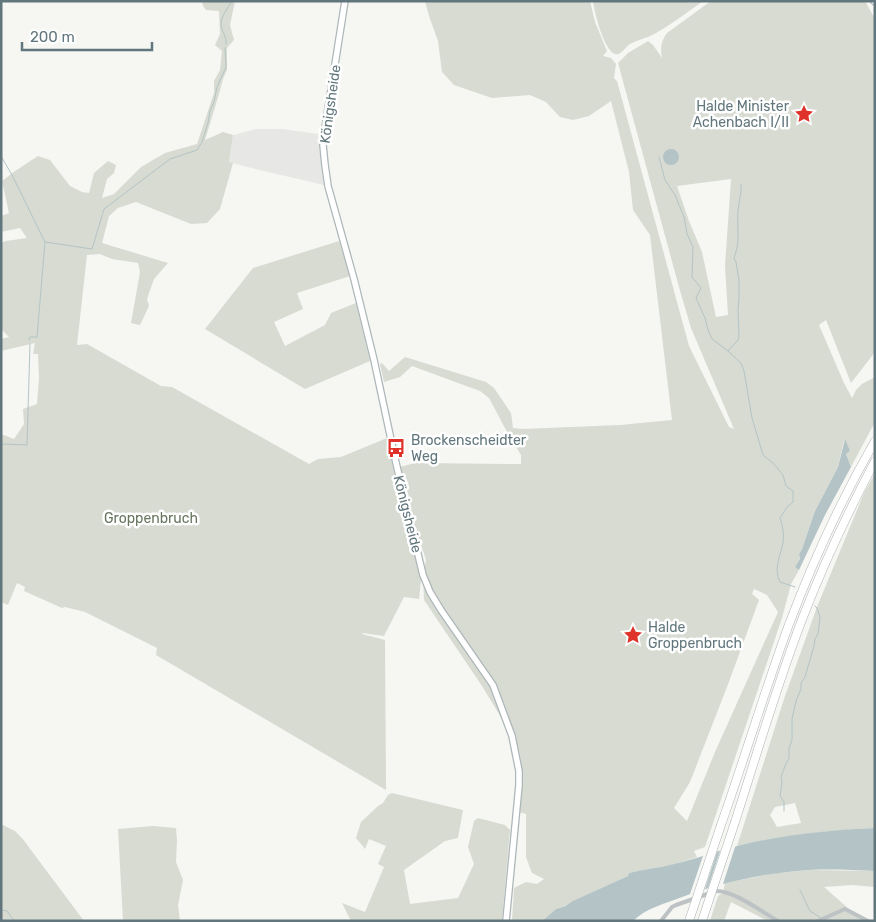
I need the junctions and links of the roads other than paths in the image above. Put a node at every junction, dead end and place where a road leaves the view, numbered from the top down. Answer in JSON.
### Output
{"nodes":[{"id":1,"x":345,"y":1,"type":"edge"},
{"id":2,"x":875,"y":441,"type":"edge"},
{"id":3,"x":875,"y":461,"type":"edge"},
{"id":4,"x":506,"y":921,"type":"edge"},
{"id":5,"x":662,"y":921,"type":"edge"},
{"id":6,"x":690,"y":921,"type":"edge"},
{"id":7,"x":702,"y":921,"type":"edge"},
{"id":8,"x":778,"y":921,"type":"edge"},
{"id":9,"x":818,"y":921,"type":"edge"},
{"id":10,"x":868,"y":921,"type":"edge"}],
"edges":[{"from":1,"to":4,"type":"main road","name":"Königsheide"},
{"from":2,"to":6,"type":"highway","bridge":true},
{"from":3,"to":7,"type":"highway","bridge":true},
{"from":5,"to":8,"type":"street"},
{"from":9,"to":10,"type":"street"}]}
